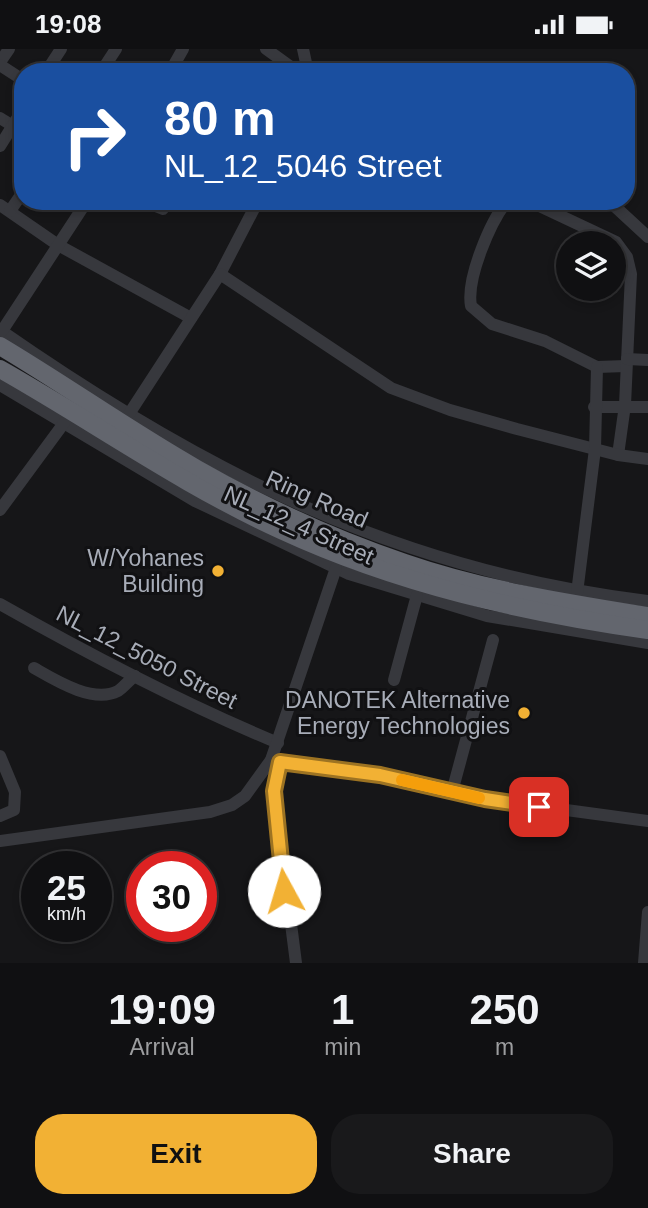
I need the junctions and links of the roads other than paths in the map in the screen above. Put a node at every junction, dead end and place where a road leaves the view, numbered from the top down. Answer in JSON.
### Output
{"nodes":[{"id":1,"x":9,"y":49,"type":"edge"},
{"id":2,"x":266,"y":49,"type":"edge"},
{"id":3,"x":285,"y":63,"type":"edge"},
{"id":4,"x":0,"y":64,"type":"edge"},
{"id":5,"x":0,"y":118,"type":"edge"},
{"id":6,"x":13,"y":126,"type":"joint"},
{"id":7,"x":0,"y":145,"type":"edge"},
{"id":8,"x":5,"y":208,"type":"edge"},
{"id":9,"x":81,"y":210,"type":"edge"},
{"id":10,"x":253,"y":210,"type":"edge"},
{"id":11,"x":500,"y":210,"type":"edge"},
{"id":12,"x":548,"y":210,"type":"edge"},
{"id":13,"x":619,"y":210,"type":"edge"},
{"id":14,"x":648,"y":237,"type":"edge"},
{"id":15,"x":58,"y":245,"type":"junction"},
{"id":16,"x":220,"y":274,"type":"junction"},
{"id":17,"x":191,"y":318,"type":"junction"},
{"id":18,"x":0,"y":336,"type":"edge"},
{"id":19,"x":648,"y":360,"type":"edge"},
{"id":20,"x":626,"y":363,"type":"junction"},
{"id":21,"x":597,"y":367,"type":"junction"},
{"id":22,"x":0,"y":369,"type":"edge"},
{"id":23,"x":0,"y":375,"type":"edge"},
{"id":24,"x":0,"y":385,"type":"edge"},
{"id":25,"x":29,"y":385,"type":"junction"},
{"id":26,"x":625,"y":405,"type":"junction"},
{"id":27,"x":594,"y":407,"type":"junction"},
{"id":28,"x":648,"y":407,"type":"edge"},
{"id":29,"x":129,"y":414,"type":"junction"},
{"id":30,"x":64,"y":423,"type":"junction"},
{"id":31,"x":594,"y":449,"type":"junction"},
{"id":32,"x":618,"y":455,"type":"junction"},
{"id":33,"x":648,"y":459,"type":"edge"},
{"id":34,"x":0,"y":510,"type":"edge"},
{"id":35,"x":336,"y":569,"type":"junction"},
{"id":36,"x":577,"y":593,"type":"junction"},
{"id":37,"x":417,"y":595,"type":"junction"},
{"id":38,"x":648,"y":601,"type":"edge"},
{"id":39,"x":0,"y":604,"type":"edge"},
{"id":40,"x":648,"y":615,"type":"edge"},
{"id":41,"x":648,"y":630,"type":"edge"},
{"id":42,"x":493,"y":640,"type":"dead end"},
{"id":43,"x":648,"y":643,"type":"edge"},
{"id":44,"x":34,"y":668,"type":"dead end"},
{"id":45,"x":135,"y":676,"type":"junction"},
{"id":46,"x":394,"y":680,"type":"dead end"},
{"id":47,"x":278,"y":743,"type":"junction"},
{"id":48,"x":0,"y":756,"type":"edge"},
{"id":49,"x":275,"y":761,"type":"junction"},
{"id":50,"x":452,"y":792,"type":"junction"},
{"id":51,"x":0,"y":816,"type":"edge"},
{"id":52,"x":648,"y":821,"type":"edge"},
{"id":53,"x":0,"y":841,"type":"edge"},
{"id":54,"x":648,"y":912,"type":"edge"},
{"id":55,"x":296,"y":963,"type":"edge"},
{"id":56,"x":644,"y":963,"type":"edge"}],
"edges":[{"from":1,"to":4,"type":"street"},
{"from":2,"to":3,"type":"street"},
{"from":5,"to":6,"type":"street"},
{"from":6,"to":7,"type":"street"},
{"from":8,"to":15,"type":"street"},
{"from":9,"to":15,"type":"street"},
{"from":10,"to":16,"type":"street"},
{"from":11,"to":21,"type":"street"},
{"from":12,"to":20,"type":"street"},
{"from":13,"to":14,"type":"street"},
{"from":15,"to":17,"type":"street"},
{"from":15,"to":18,"type":"street"},
{"from":16,"to":17,"type":"street"},
{"from":16,"to":31,"type":"street"},
{"from":17,"to":29,"type":"street"},
{"from":18,"to":29,"type":"street"},
{"from":18,"to":40,"type":"highway","name":"Ring Road"},
{"from":19,"to":20,"type":"street"},
{"from":20,"to":21,"type":"street"},
{"from":20,"to":26,"type":"street"},
{"from":21,"to":27,"type":"street"},
{"from":22,"to":25,"type":"highway","name":"Ring Road"},
{"from":23,"to":25,"type":"highway"},
{"from":24,"to":30,"type":"street","name":"NL_12_4 Street"},
{"from":25,"to":41,"type":"highway","name":"Ring Road"},
{"from":26,"to":27,"type":"street"},
{"from":26,"to":28,"type":"street"},
{"from":26,"to":32,"type":"street"},
{"from":27,"to":31,"type":"street"},
{"from":29,"to":36,"type":"street"},
{"from":30,"to":34,"type":"street"},
{"from":30,"to":35,"type":"street","name":"NL_12_4 Street"},
{"from":31,"to":32,"type":"street"},
{"from":31,"to":36,"type":"street"},
{"from":32,"to":33,"type":"street"},
{"from":35,"to":37,"type":"street","name":"NL_12_4 Street"},
{"from":35,"to":47,"type":"street"},
{"from":36,"to":38,"type":"street"},
{"from":37,"to":43,"type":"street","name":"NL_12_4 Street"},
{"from":37,"to":46,"type":"street"},
{"from":39,"to":45,"type":"street","name":"NL_12_5050 Street"},
{"from":42,"to":50,"type":"street"},
{"from":44,"to":45,"type":"street"},
{"from":45,"to":47,"type":"street","name":"NL_12_5050 Street"},
{"from":47,"to":49,"type":"street"},
{"from":48,"to":51,"type":"street"},
{"from":49,"to":50,"type":"street"},
{"from":49,"to":53,"type":"street"},
{"from":49,"to":55,"type":"street"},
{"from":50,"to":52,"type":"street"},
{"from":54,"to":56,"type":"street"}]}
